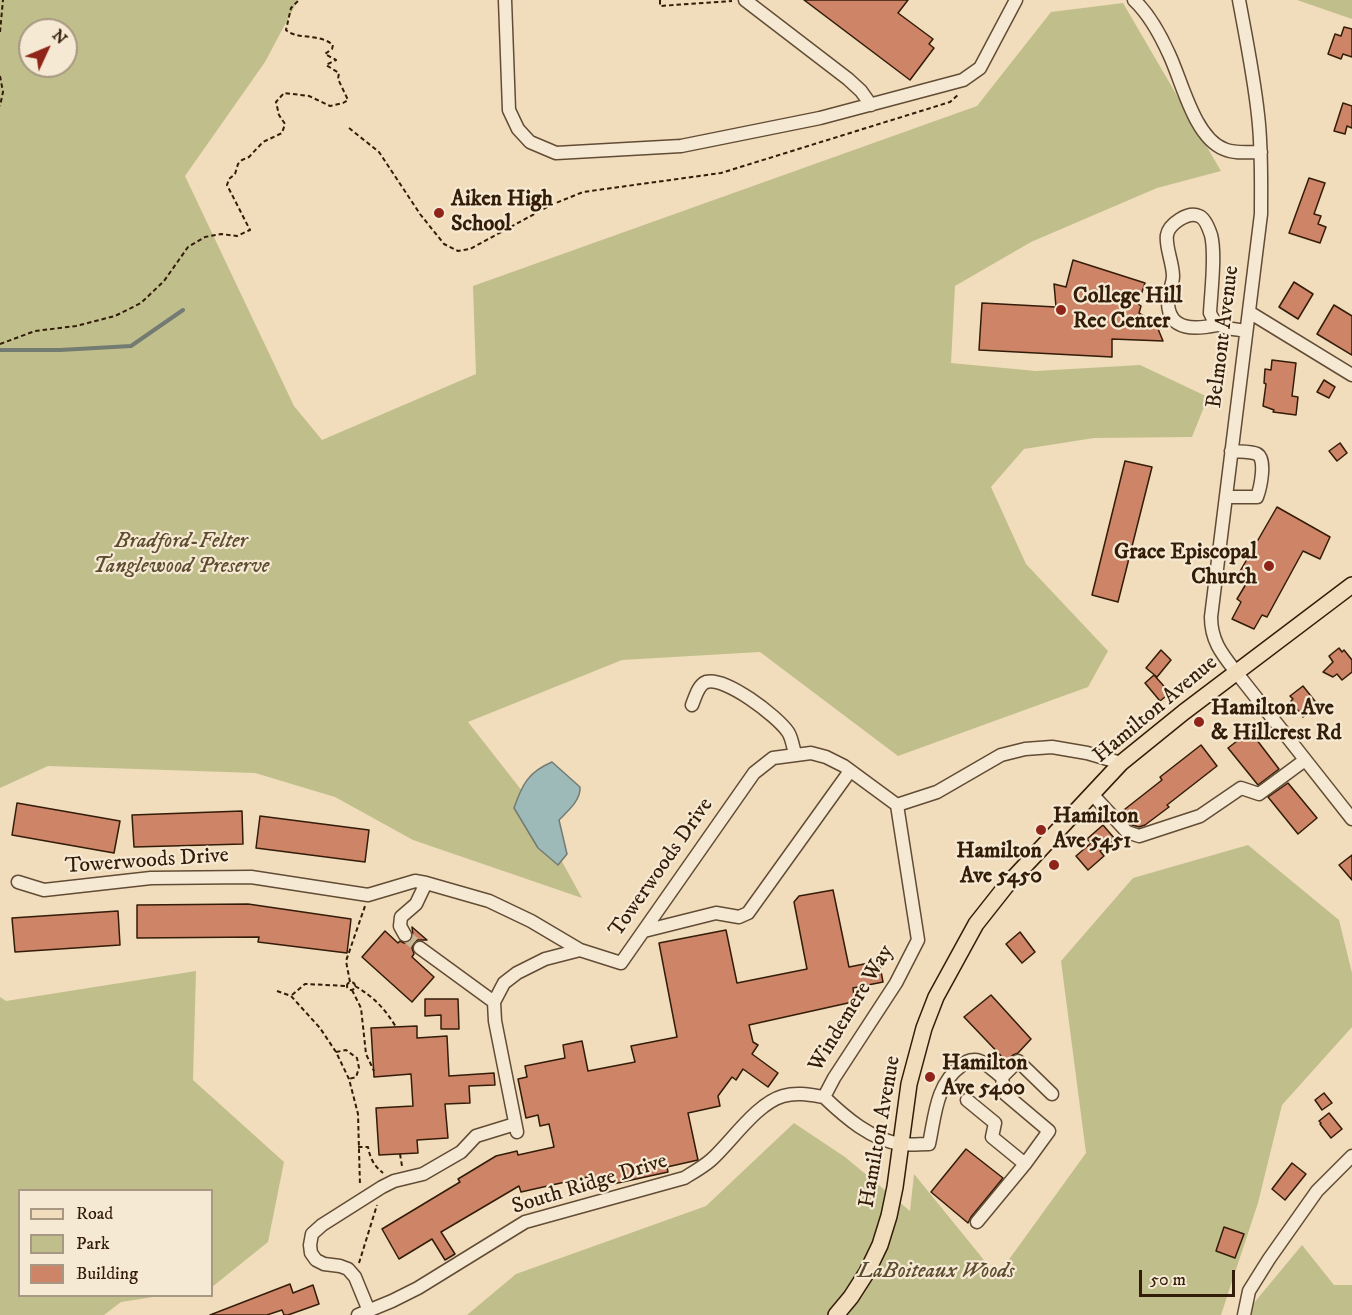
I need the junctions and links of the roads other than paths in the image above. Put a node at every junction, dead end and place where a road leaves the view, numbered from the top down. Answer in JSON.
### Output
{"nodes":[{"id":1,"x":505,"y":0,"type":"edge"},
{"id":2,"x":1016,"y":0,"type":"edge"},
{"id":3,"x":1134,"y":0,"type":"edge"},
{"id":4,"x":1239,"y":0,"type":"edge"},
{"id":5,"x":739,"y":1,"type":"edge"},
{"id":6,"x":871,"y":105,"type":"junction"},
{"id":7,"x":1261,"y":152,"type":"junction"},
{"id":8,"x":1249,"y":312,"type":"junction"},
{"id":9,"x":1217,"y":325,"type":"junction"},
{"id":10,"x":1246,"y":331,"type":"junction"},
{"id":11,"x":1352,"y":375,"type":"edge"},
{"id":12,"x":1231,"y":451,"type":"junction"},
{"id":13,"x":1226,"y":497,"type":"junction"},
{"id":14,"x":1352,"y":585,"type":"edge"},
{"id":15,"x":1236,"y":672,"type":"junction"},
{"id":16,"x":692,"y":705,"type":"dead end"},
{"id":17,"x":795,"y":754,"type":"junction"},
{"id":18,"x":1305,"y":760,"type":"junction"},
{"id":19,"x":1120,"y":763,"type":"junction"},
{"id":20,"x":850,"y":771,"type":"junction"},
{"id":21,"x":1092,"y":794,"type":"junction"},
{"id":22,"x":897,"y":805,"type":"junction"},
{"id":23,"x":1352,"y":819,"type":"edge"},
{"id":24,"x":18,"y":882,"type":"dead end"},
{"id":25,"x":426,"y":883,"type":"junction"},
{"id":26,"x":644,"y":930,"type":"junction"},
{"id":27,"x":405,"y":935,"type":"dead end"},
{"id":28,"x":420,"y":948,"type":"tunnel mouth"},
{"id":29,"x":580,"y":950,"type":"junction"},
{"id":30,"x":494,"y":1002,"type":"junction"},
{"id":31,"x":1002,"y":1077,"type":"junction"},
{"id":32,"x":1052,"y":1094,"type":"dead end"},
{"id":33,"x":824,"y":1097,"type":"junction"},
{"id":34,"x":967,"y":1100,"type":"dead end"},
{"id":35,"x":899,"y":1144,"type":"junction"},
{"id":36,"x":1352,"y":1156,"type":"edge"},
{"id":37,"x":1025,"y":1164,"type":"junction"},
{"id":38,"x":977,"y":1222,"type":"dead end"},
{"id":39,"x":363,"y":1313,"type":"edge"},
{"id":40,"x":836,"y":1315,"type":"edge"},
{"id":41,"x":1244,"y":1315,"type":"edge"}],
"edges":[{"from":1,"to":6,"type":"street"},
{"from":2,"to":6,"type":"street"},
{"from":3,"to":7,"type":"street"},
{"from":4,"to":7,"type":"street","name":"Belmont Avenue"},
{"from":5,"to":6,"type":"street"},
{"from":7,"to":8,"type":"street","name":"Belmont Avenue"},
{"from":8,"to":10,"type":"street","name":"Belmont Avenue"},
{"from":8,"to":11,"type":"street"},
{"from":9,"to":9,"type":"street"},
{"from":9,"to":10,"type":"street"},
{"from":10,"to":12,"type":"street","name":"Belmont Avenue"},
{"from":12,"to":13,"type":"street","name":"Belmont Avenue"},
{"from":12,"to":13,"type":"street"},
{"from":13,"to":15,"type":"street","name":"Belmont Avenue"},
{"from":14,"to":15,"type":"main road","name":"Hamilton Avenue"},
{"from":15,"to":18,"type":"street","name":"Belmont Avenue"},
{"from":15,"to":19,"type":"main road","name":"Hamilton Avenue"},
{"from":16,"to":17,"type":"street"},
{"from":17,"to":20,"type":"street","name":"Towerwoods Drive"},
{"from":17,"to":26,"type":"street","name":"Towerwoods Drive"},
{"from":18,"to":21,"type":"street"},
{"from":18,"to":23,"type":"street","name":"Belmont Avenue"},
{"from":19,"to":21,"type":"main road","name":"Hamilton Avenue"},
{"from":19,"to":22,"type":"street"},
{"from":20,"to":22,"type":"street","name":"Towerwoods Drive"},
{"from":20,"to":26,"type":"street"},
{"from":21,"to":35,"type":"main road","name":"Hamilton Avenue"},
{"from":22,"to":33,"type":"street","name":"Windemere Way"},
{"from":24,"to":25,"type":"street","name":"Towerwoods Drive"},
{"from":25,"to":27,"type":"street"},
{"from":25,"to":29,"type":"street","name":"Towerwoods Drive"},
{"from":26,"to":29,"type":"street","name":"Towerwoods Drive"},
{"from":28,"to":30,"type":"street"},
{"from":29,"to":30,"type":"street"},
{"from":30,"to":39,"type":"street"},
{"from":31,"to":32,"type":"street"},
{"from":31,"to":35,"type":"street"},
{"from":31,"to":37,"type":"street"},
{"from":33,"to":35,"type":"street","name":"Windemere Way"},
{"from":33,"to":39,"type":"street","name":"South Ridge Drive"},
{"from":34,"to":37,"type":"street"},
{"from":35,"to":40,"type":"main road","name":"Hamilton Avenue"},
{"from":36,"to":41,"type":"street"},
{"from":37,"to":38,"type":"street"}]}
